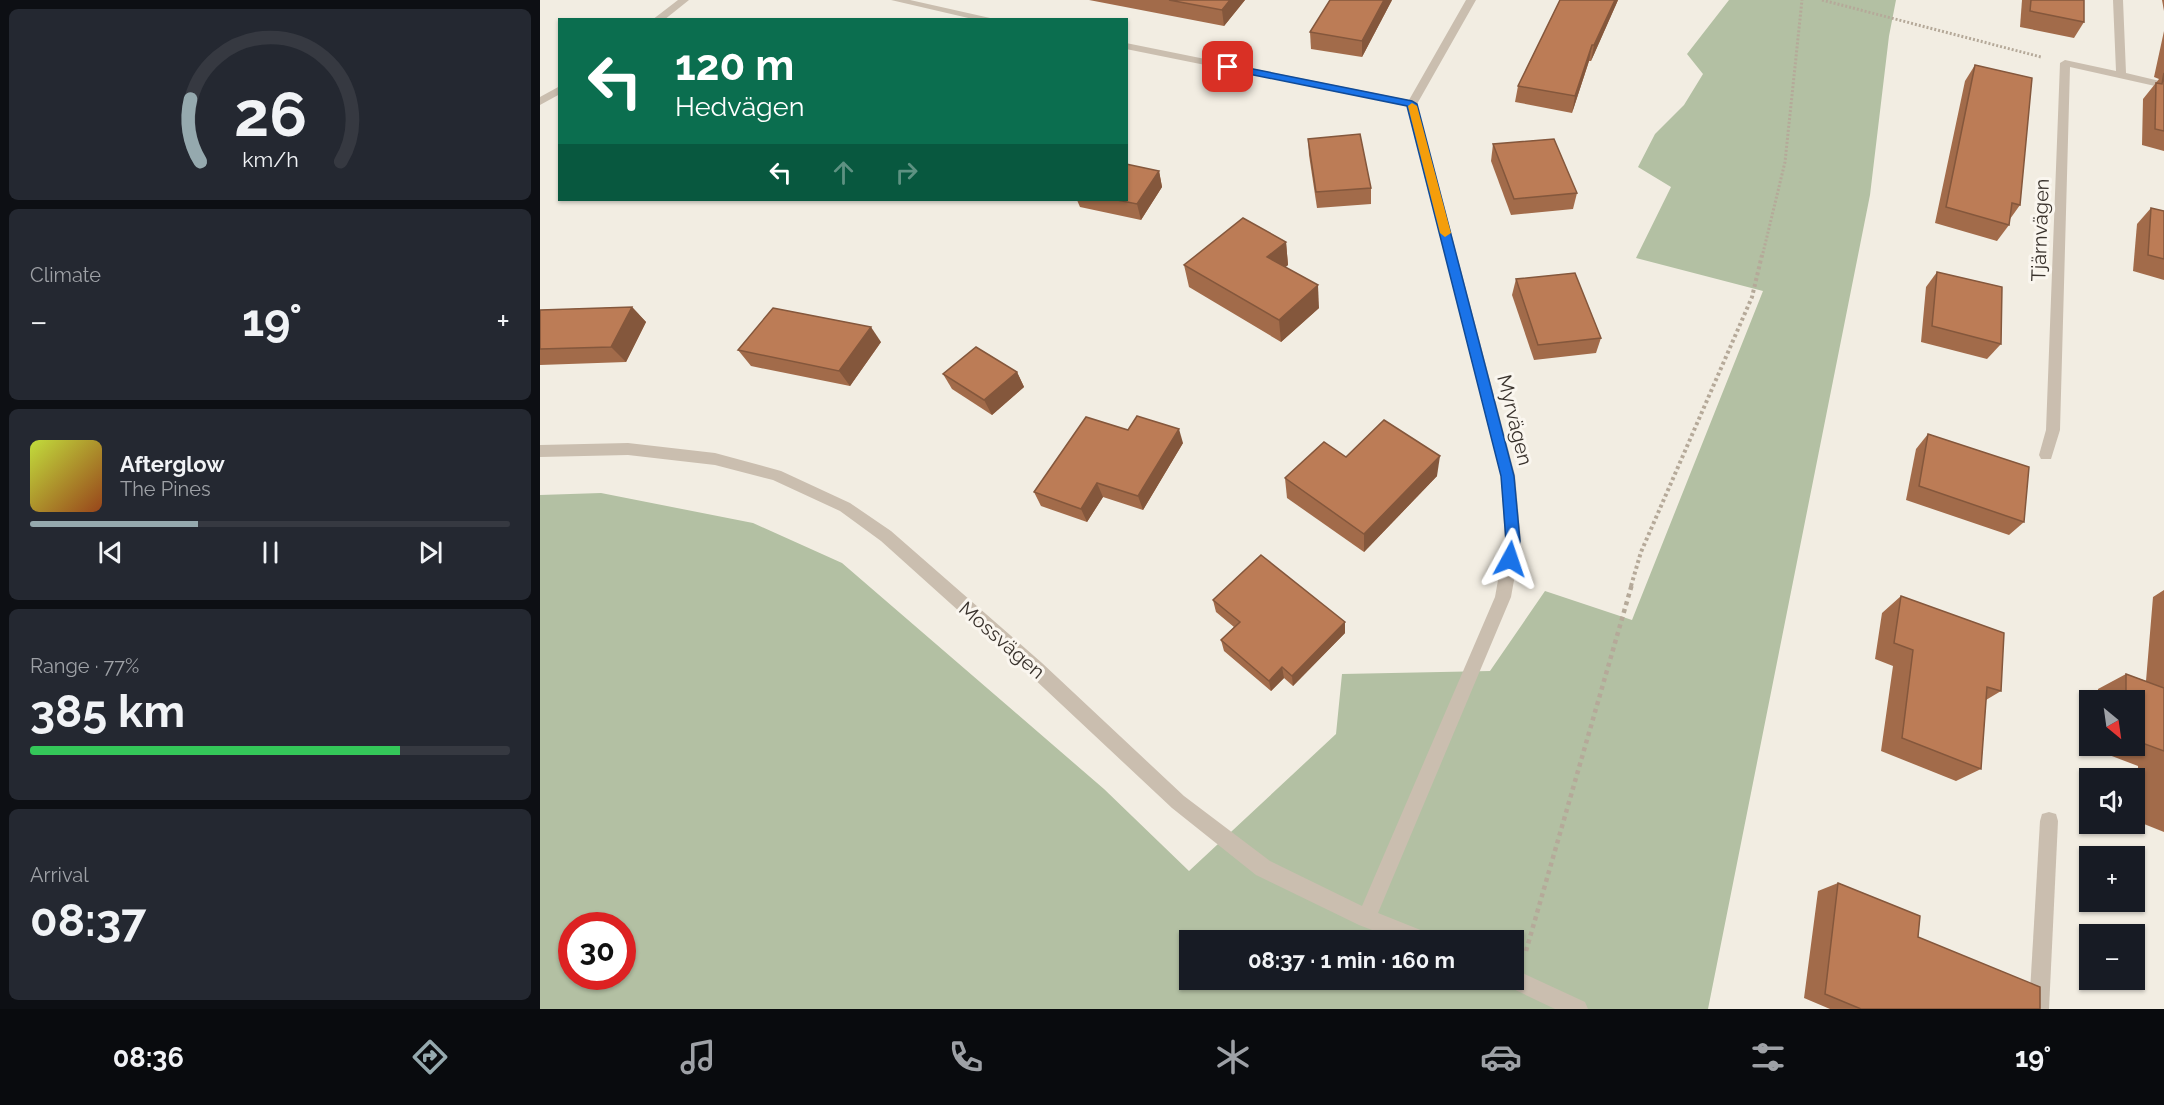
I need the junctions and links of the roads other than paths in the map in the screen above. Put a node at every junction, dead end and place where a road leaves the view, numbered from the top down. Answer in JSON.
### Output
{"nodes":[{"id":1,"x":684,"y":0,"type":"edge"},
{"id":2,"x":896,"y":0,"type":"edge"},
{"id":3,"x":1471,"y":0,"type":"edge"},
{"id":4,"x":2118,"y":0,"type":"edge"},
{"id":5,"x":660,"y":18,"type":"edge"},
{"id":6,"x":984,"y":18,"type":"edge"},
{"id":7,"x":1128,"y":46,"type":"edge"},
{"id":8,"x":2121,"y":74,"type":"junction"},
{"id":9,"x":2164,"y":86,"type":"edge"},
{"id":10,"x":558,"y":90,"type":"edge"},
{"id":11,"x":540,"y":102,"type":"edge"},
{"id":12,"x":1412,"y":104,"type":"junction"},
{"id":13,"x":540,"y":451,"type":"edge"},
{"id":14,"x":2046,"y":455,"type":"dead end"},
{"id":15,"x":2049,"y":821,"type":"dead end"},
{"id":16,"x":1366,"y":918,"type":"junction"},
{"id":17,"x":1396,"y":930,"type":"edge"},
{"id":18,"x":1524,"y":983,"type":"edge"},
{"id":19,"x":1578,"y":1009,"type":"edge"},
{"id":20,"x":2040,"y":1009,"type":"edge"}],
"edges":[{"from":1,"to":5,"type":"street"},
{"from":2,"to":6,"type":"street"},
{"from":3,"to":12,"type":"street"},
{"from":4,"to":8,"type":"street"},
{"from":7,"to":12,"type":"street"},
{"from":8,"to":9,"type":"street"},
{"from":8,"to":14,"type":"street","name":"Tjärnvägen"},
{"from":10,"to":11,"type":"street"},
{"from":12,"to":16,"type":"street","name":"Myrvägen"},
{"from":13,"to":16,"type":"street","name":"Mossvägen"},
{"from":15,"to":20,"type":"street"},
{"from":16,"to":17,"type":"street","name":"Mossvägen"},
{"from":18,"to":19,"type":"street"}]}
